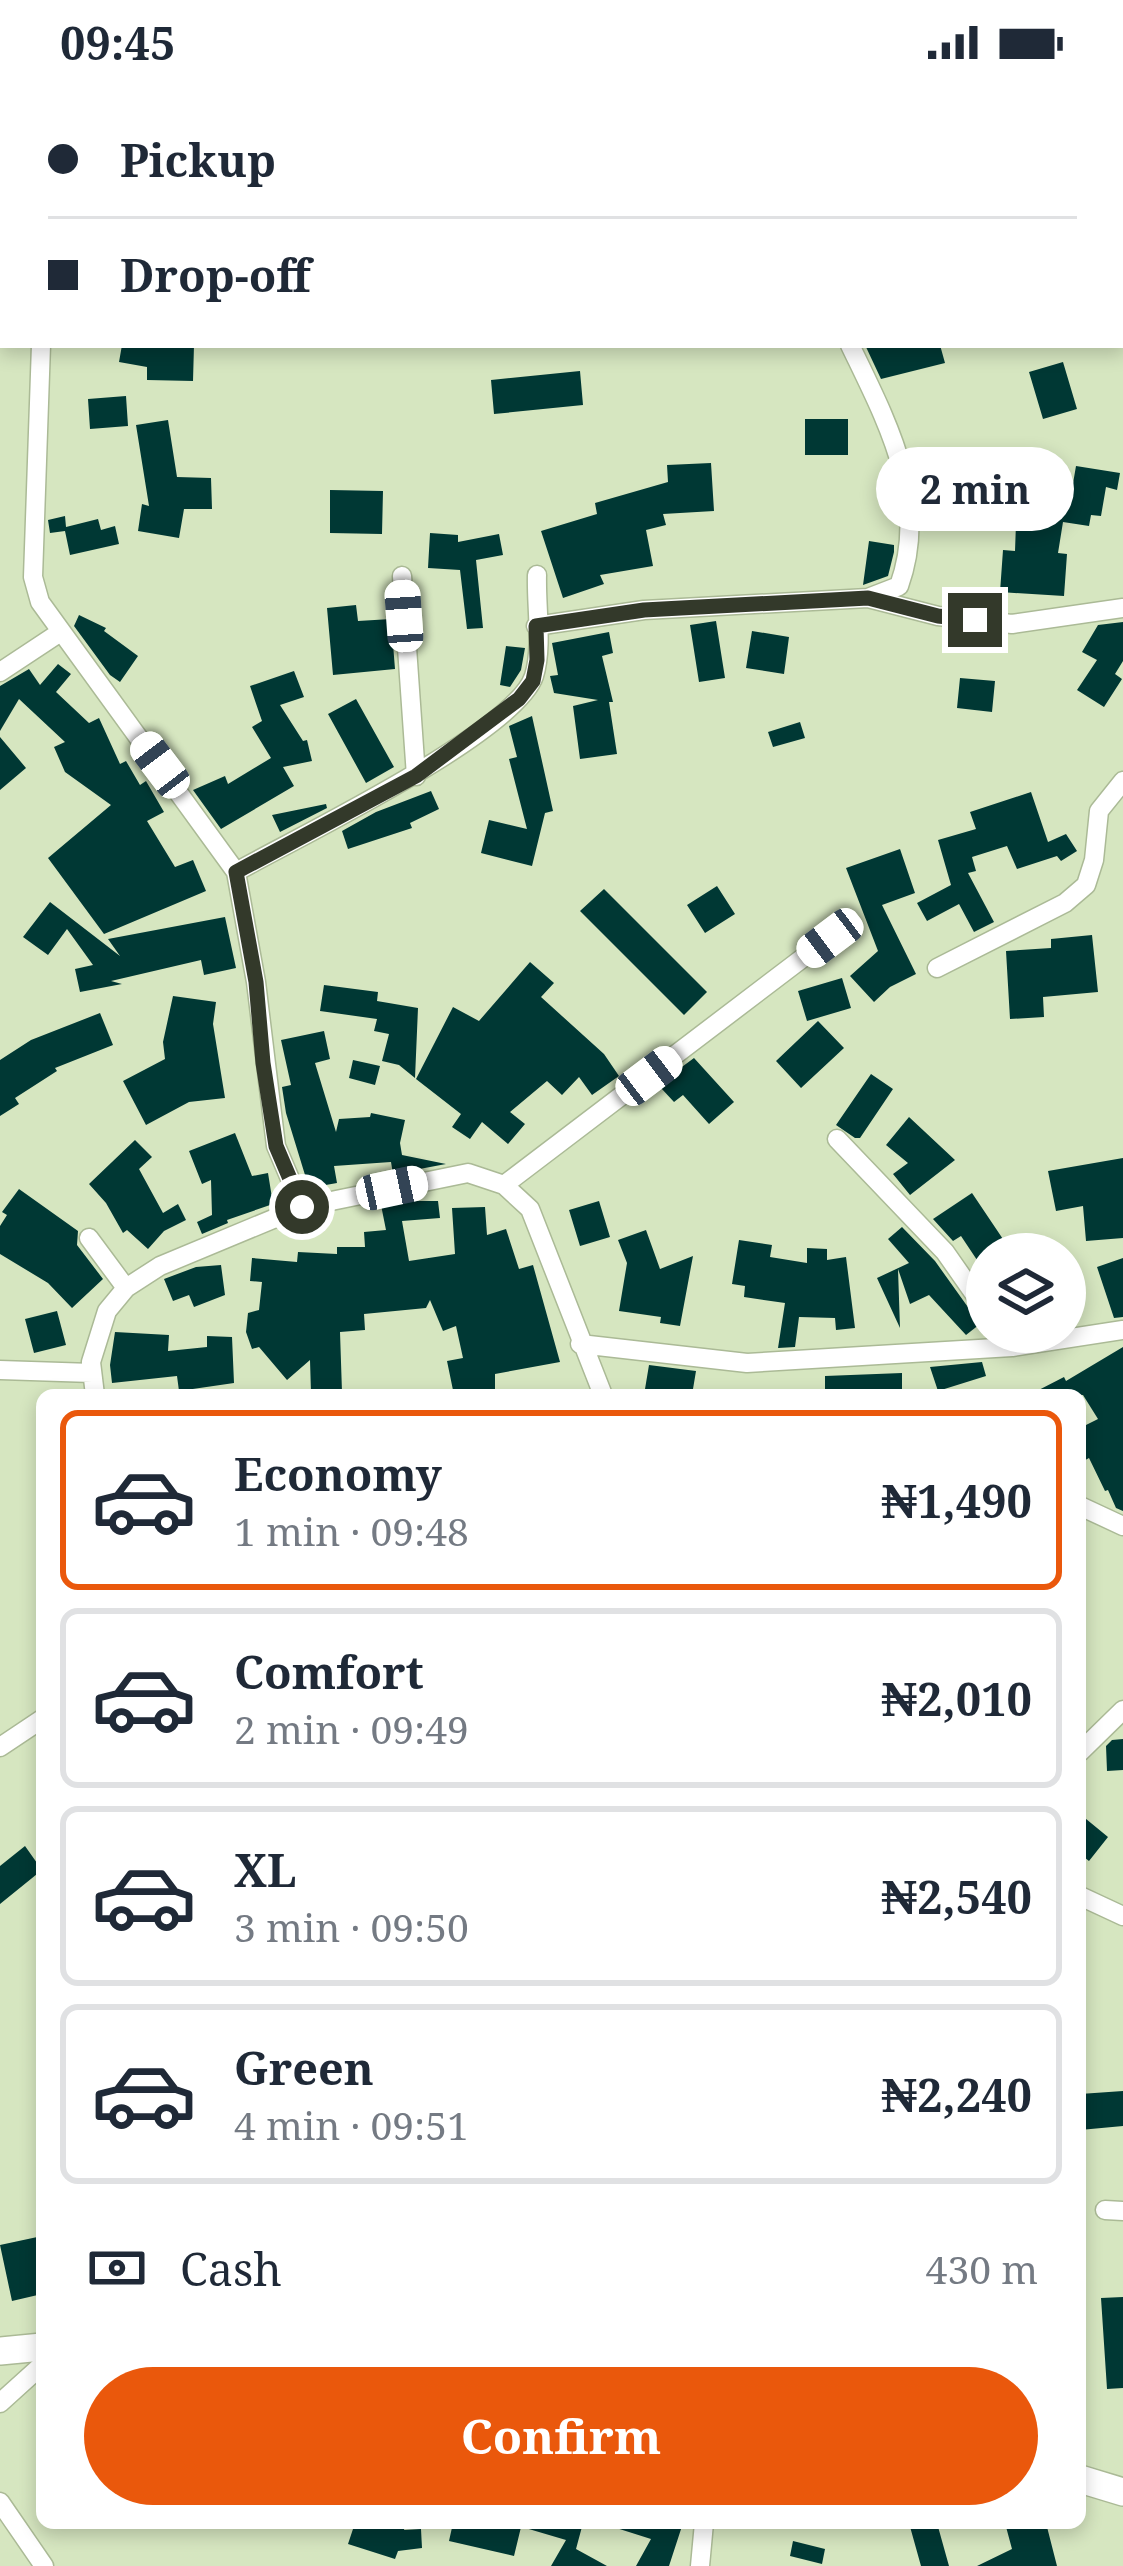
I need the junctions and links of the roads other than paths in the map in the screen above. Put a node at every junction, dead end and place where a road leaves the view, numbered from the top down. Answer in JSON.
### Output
{"nodes":[{"id":1,"x":40,"y":348,"type":"edge"},
{"id":2,"x":851,"y":348,"type":"edge"},
{"id":3,"x":537,"y":575,"type":"dead end"},
{"id":4,"x":401,"y":576,"type":"dead end"},
{"id":5,"x":868,"y":598,"type":"junction"},
{"id":6,"x":1122,"y":604,"type":"edge"},
{"id":7,"x":536,"y":626,"type":"junction"},
{"id":8,"x":59,"y":633,"type":"junction"},
{"id":9,"x":0,"y":672,"type":"edge"},
{"id":10,"x":416,"y":776,"type":"junction"},
{"id":11,"x":1123,"y":781,"type":"edge"},
{"id":12,"x":236,"y":872,"type":"junction"},
{"id":13,"x":830,"y":938,"type":"dead end"},
{"id":14,"x":937,"y":968,"type":"dead end"},
{"id":15,"x":837,"y":1138,"type":"dead end"},
{"id":16,"x":504,"y":1185,"type":"junction"},
{"id":17,"x":302,"y":1207,"type":"junction"},
{"id":18,"x":88,"y":1238,"type":"dead end"},
{"id":19,"x":966,"y":1282,"type":"edge"},
{"id":20,"x":126,"y":1288,"type":"junction"},
{"id":21,"x":1123,"y":1330,"type":"edge"},
{"id":22,"x":1086,"y":1333,"type":"edge"},
{"id":23,"x":966,"y":1343,"type":"edge"},
{"id":24,"x":580,"y":1344,"type":"junction"},
{"id":25,"x":0,"y":1370,"type":"edge"},
{"id":26,"x":92,"y":1373,"type":"junction"},
{"id":27,"x":94,"y":1389,"type":"edge"},
{"id":28,"x":600,"y":1389,"type":"edge"},
{"id":29,"x":1086,"y":1509,"type":"edge"},
{"id":30,"x":1123,"y":1526,"type":"edge"},
{"id":31,"x":1123,"y":1710,"type":"edge"},
{"id":32,"x":36,"y":1723,"type":"edge"},
{"id":33,"x":1086,"y":1746,"type":"edge"},
{"id":34,"x":0,"y":1747,"type":"edge"},
{"id":35,"x":1086,"y":1899,"type":"edge"},
{"id":36,"x":1123,"y":1916,"type":"edge"},
{"id":37,"x":36,"y":2348,"type":"edge"},
{"id":38,"x":0,"y":2351,"type":"edge"},
{"id":39,"x":36,"y":2371,"type":"edge"},
{"id":40,"x":0,"y":2402,"type":"edge"},
{"id":41,"x":1086,"y":2465,"type":"edge"},
{"id":42,"x":1123,"y":2474,"type":"edge"},
{"id":43,"x":1086,"y":2482,"type":"edge"},
{"id":44,"x":1123,"y":2492,"type":"edge"},
{"id":45,"x":0,"y":2502,"type":"edge"},
{"id":46,"x":703,"y":2529,"type":"edge"},
{"id":47,"x":44,"y":2566,"type":"edge"},
{"id":48,"x":700,"y":2566,"type":"edge"}],
"edges":[{"from":1,"to":8,"type":"street"},
{"from":2,"to":5,"type":"street"},
{"from":3,"to":7,"type":"street"},
{"from":4,"to":10,"type":"street"},
{"from":5,"to":6,"type":"street"},
{"from":5,"to":7,"type":"street"},
{"from":7,"to":10,"type":"street"},
{"from":8,"to":9,"type":"street"},
{"from":8,"to":12,"type":"street"},
{"from":10,"to":12,"type":"street"},
{"from":11,"to":14,"type":"street"},
{"from":12,"to":17,"type":"street"},
{"from":13,"to":16,"type":"street"},
{"from":15,"to":19,"type":"street"},
{"from":16,"to":17,"type":"street"},
{"from":16,"to":24,"type":"street"},
{"from":17,"to":20,"type":"street"},
{"from":18,"to":20,"type":"street"},
{"from":20,"to":26,"type":"street"},
{"from":21,"to":22,"type":"street"},
{"from":23,"to":24,"type":"street"},
{"from":24,"to":28,"type":"street"},
{"from":25,"to":26,"type":"street"},
{"from":26,"to":27,"type":"street"},
{"from":29,"to":30,"type":"street"},
{"from":31,"to":33,"type":"street"},
{"from":32,"to":34,"type":"street"},
{"from":35,"to":36,"type":"street"},
{"from":37,"to":38,"type":"street"},
{"from":39,"to":40,"type":"street"},
{"from":41,"to":42,"type":"street"},
{"from":43,"to":44,"type":"street"},
{"from":45,"to":47,"type":"street"},
{"from":46,"to":48,"type":"street"}]}
